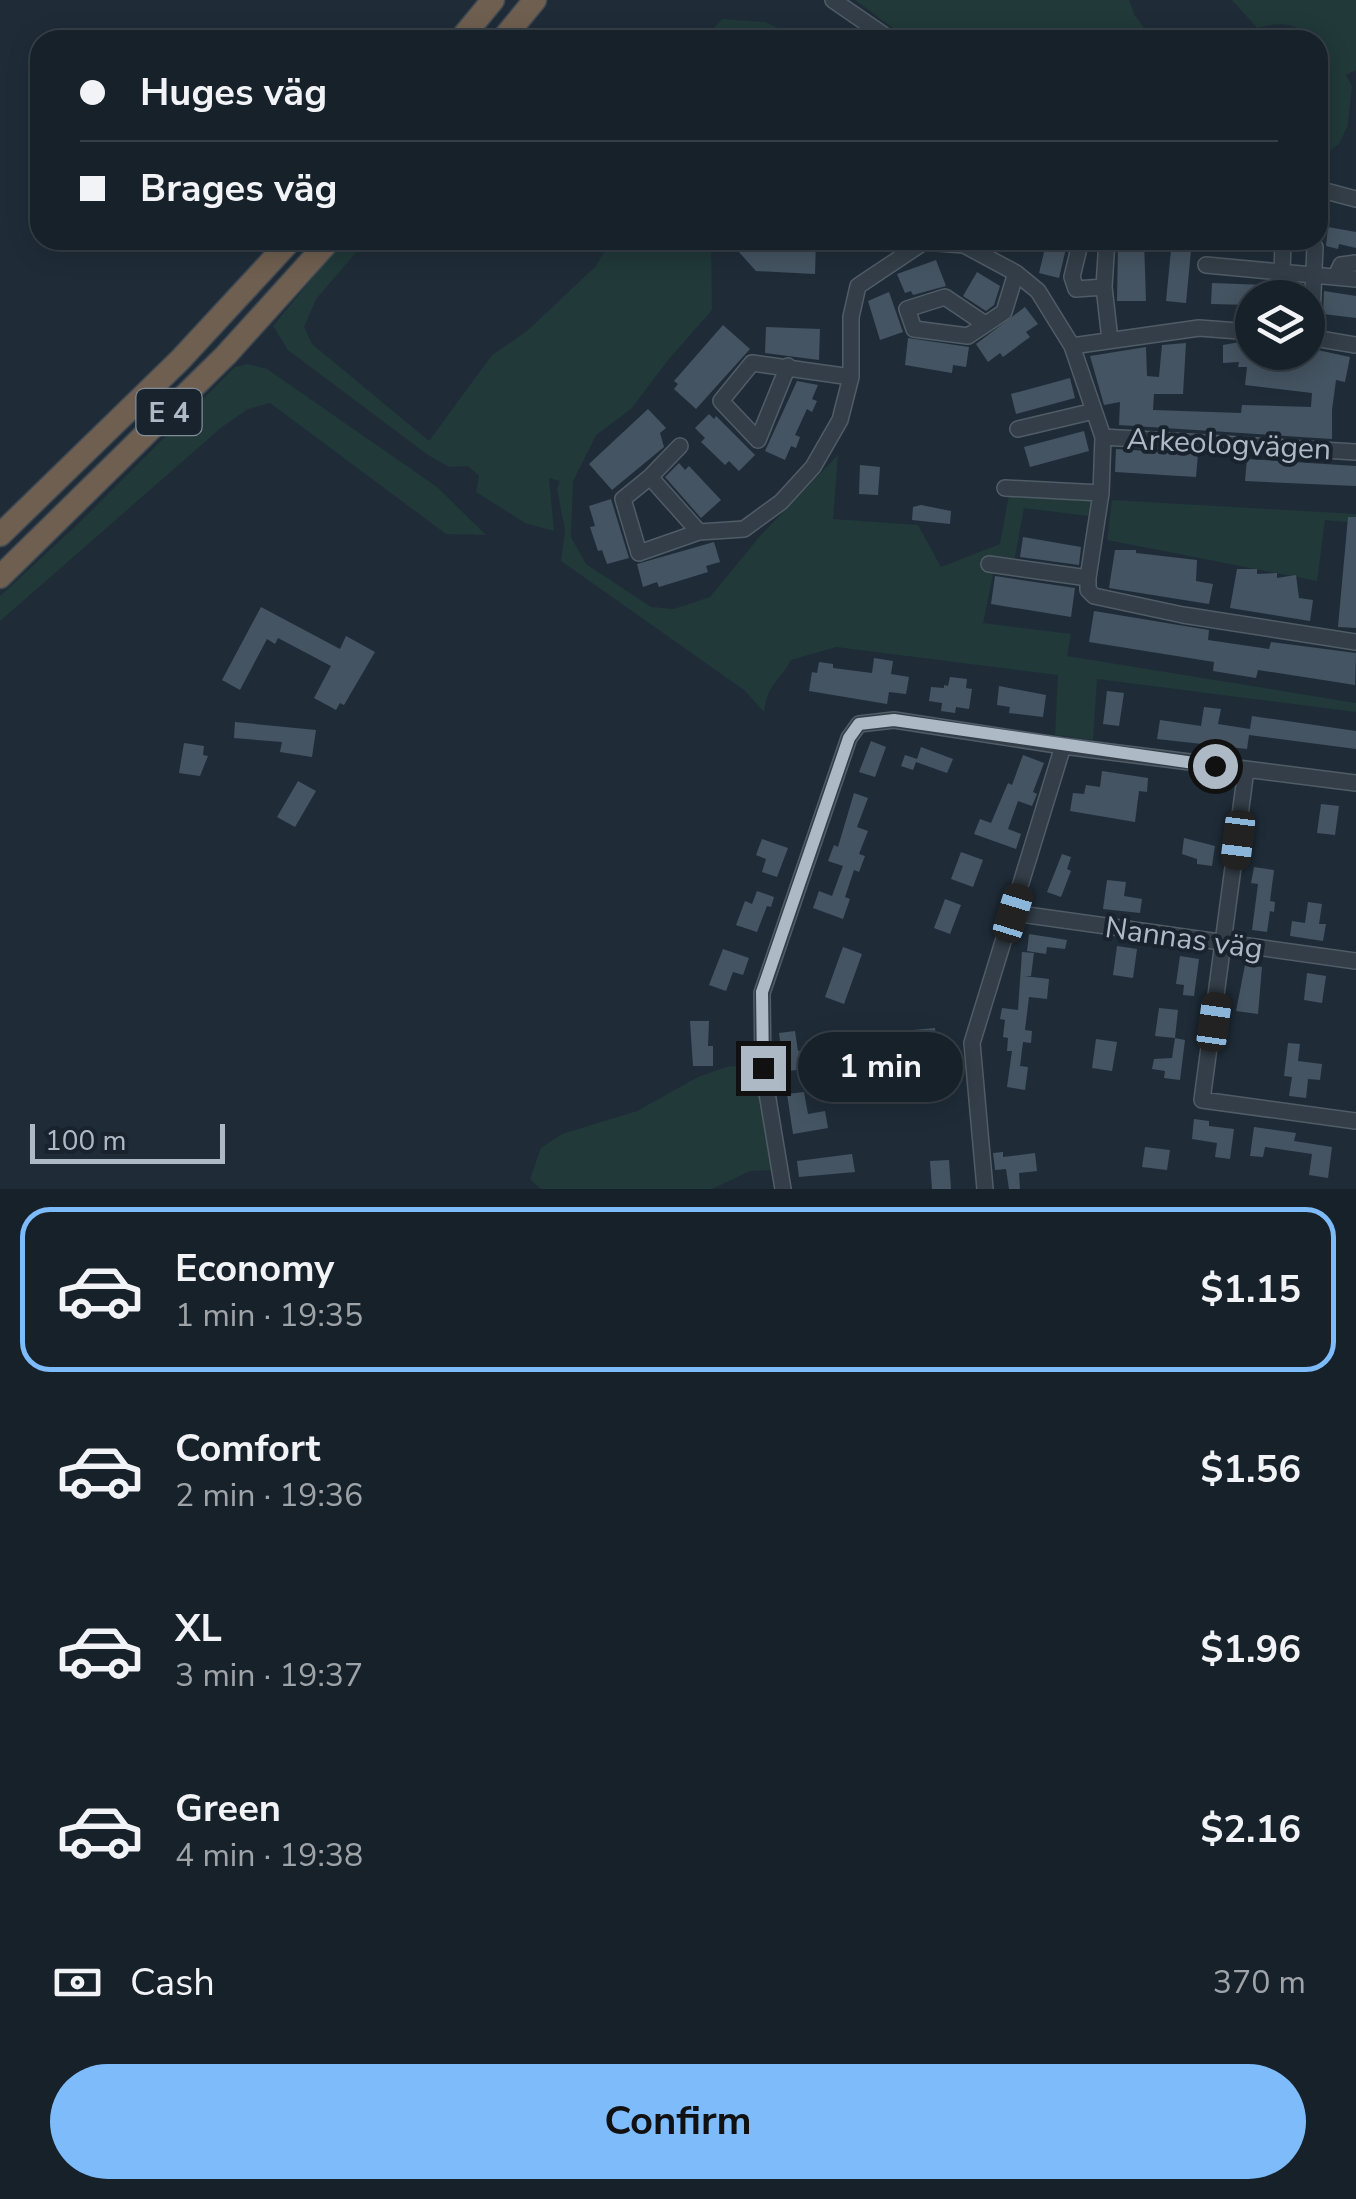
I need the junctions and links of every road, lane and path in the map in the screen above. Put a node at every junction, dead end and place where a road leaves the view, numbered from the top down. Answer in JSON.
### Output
{"nodes":[{"id":1,"x":493,"y":0,"type":"edge"},
{"id":2,"x":535,"y":0,"type":"edge"},
{"id":3,"x":834,"y":0,"type":"edge"},
{"id":4,"x":468,"y":30,"type":"edge"},
{"id":5,"x":510,"y":30,"type":"edge"},
{"id":6,"x":877,"y":30,"type":"edge"},
{"id":7,"x":1328,"y":192,"type":"edge"},
{"id":8,"x":1356,"y":199,"type":"edge"},
{"id":9,"x":282,"y":250,"type":"edge"},
{"id":10,"x":321,"y":250,"type":"edge"},
{"id":11,"x":912,"y":250,"type":"edge"},
{"id":12,"x":977,"y":250,"type":"edge"},
{"id":13,"x":1079,"y":250,"type":"edge"},
{"id":14,"x":1107,"y":250,"type":"edge"},
{"id":15,"x":1283,"y":250,"type":"edge"},
{"id":16,"x":1315,"y":250,"type":"edge"},
{"id":17,"x":1356,"y":264,"type":"edge"},
{"id":18,"x":1206,"y":266,"type":"dead end"},
{"id":19,"x":1282,"y":271,"type":"junction"},
{"id":20,"x":1016,"y":273,"type":"junction"},
{"id":21,"x":1314,"y":276,"type":"junction"},
{"id":22,"x":1336,"y":276,"type":"junction"},
{"id":23,"x":1356,"y":279,"type":"edge"},
{"id":24,"x":1314,"y":280,"type":"edge"},
{"id":25,"x":1104,"y":287,"type":"junction"},
{"id":26,"x":985,"y":324,"type":"dead end"},
{"id":27,"x":1235,"y":331,"type":"edge"},
{"id":28,"x":1110,"y":340,"type":"junction"},
{"id":29,"x":1325,"y":340,"type":"edge"},
{"id":30,"x":1356,"y":344,"type":"edge"},
{"id":31,"x":1072,"y":346,"type":"junction"},
{"id":32,"x":788,"y":366,"type":"junction"},
{"id":33,"x":851,"y":377,"type":"junction"},
{"id":34,"x":1094,"y":411,"type":"junction"},
{"id":35,"x":1018,"y":429,"type":"dead end"},
{"id":36,"x":1102,"y":437,"type":"junction"},
{"id":37,"x":680,"y":446,"type":"dead end"},
{"id":38,"x":1356,"y":452,"type":"edge"},
{"id":39,"x":650,"y":477,"type":"junction"},
{"id":40,"x":1004,"y":488,"type":"dead end"},
{"id":41,"x":1101,"y":493,"type":"junction"},
{"id":42,"x":699,"y":532,"type":"junction"},
{"id":43,"x":0,"y":536,"type":"edge"},
{"id":44,"x":989,"y":564,"type":"dead end"},
{"id":45,"x":0,"y":577,"type":"edge"},
{"id":46,"x":1088,"y":578,"type":"junction"},
{"id":47,"x":1356,"y":642,"type":"edge"},
{"id":48,"x":1064,"y":746,"type":"junction"},
{"id":49,"x":1246,"y":770,"type":"junction"},
{"id":50,"x":1356,"y":782,"type":"edge"},
{"id":51,"x":1013,"y":913,"type":"junction"},
{"id":52,"x":1225,"y":944,"type":"junction"},
{"id":53,"x":1356,"y":961,"type":"edge"},
{"id":54,"x":1356,"y":1121,"type":"edge"},
{"id":55,"x":783,"y":1189,"type":"edge"},
{"id":56,"x":985,"y":1189,"type":"edge"}],
"edges":[{"from":1,"to":4,"type":"highway"},
{"from":2,"to":5,"type":"highway"},
{"from":3,"to":6,"type":"street"},
{"from":7,"to":8,"type":"street"},
{"from":9,"to":43,"type":"highway","number":"E 4"},
{"from":10,"to":45,"type":"highway","number":"E 4"},
{"from":11,"to":33,"type":"street"},
{"from":12,"to":20,"type":"street"},
{"from":13,"to":25,"type":"street"},
{"from":14,"to":25,"type":"street"},
{"from":15,"to":19,"type":"street"},
{"from":16,"to":21,"type":"street"},
{"from":17,"to":22,"type":"street"},
{"from":18,"to":19,"type":"street"},
{"from":19,"to":21,"type":"street"},
{"from":20,"to":26,"type":"street"},
{"from":20,"to":31,"type":"street"},
{"from":21,"to":22,"type":"street"},
{"from":21,"to":24,"type":"street"},
{"from":22,"to":23,"type":"street"},
{"from":25,"to":28,"type":"street"},
{"from":27,"to":28,"type":"street"},
{"from":28,"to":31,"type":"street"},
{"from":29,"to":30,"type":"street"},
{"from":31,"to":34,"type":"street"},
{"from":32,"to":32,"type":"street"},
{"from":32,"to":33,"type":"street"},
{"from":33,"to":42,"type":"street"},
{"from":34,"to":35,"type":"street"},
{"from":34,"to":36,"type":"street"},
{"from":36,"to":38,"type":"street","name":"Arkeologvägen"},
{"from":36,"to":41,"type":"street"},
{"from":37,"to":39,"type":"street"},
{"from":39,"to":42,"type":"street"},
{"from":39,"to":42,"type":"street"},
{"from":40,"to":41,"type":"street"},
{"from":41,"to":46,"type":"street"},
{"from":44,"to":46,"type":"street"},
{"from":46,"to":47,"type":"street"},
{"from":48,"to":49,"type":"street"},
{"from":48,"to":51,"type":"street"},
{"from":48,"to":55,"type":"street"},
{"from":49,"to":50,"type":"street"},
{"from":49,"to":52,"type":"street"},
{"from":51,"to":52,"type":"street","name":"Nannas väg"},
{"from":51,"to":56,"type":"street"},
{"from":52,"to":53,"type":"street","name":"Nannas väg"},
{"from":52,"to":54,"type":"street"}]}
